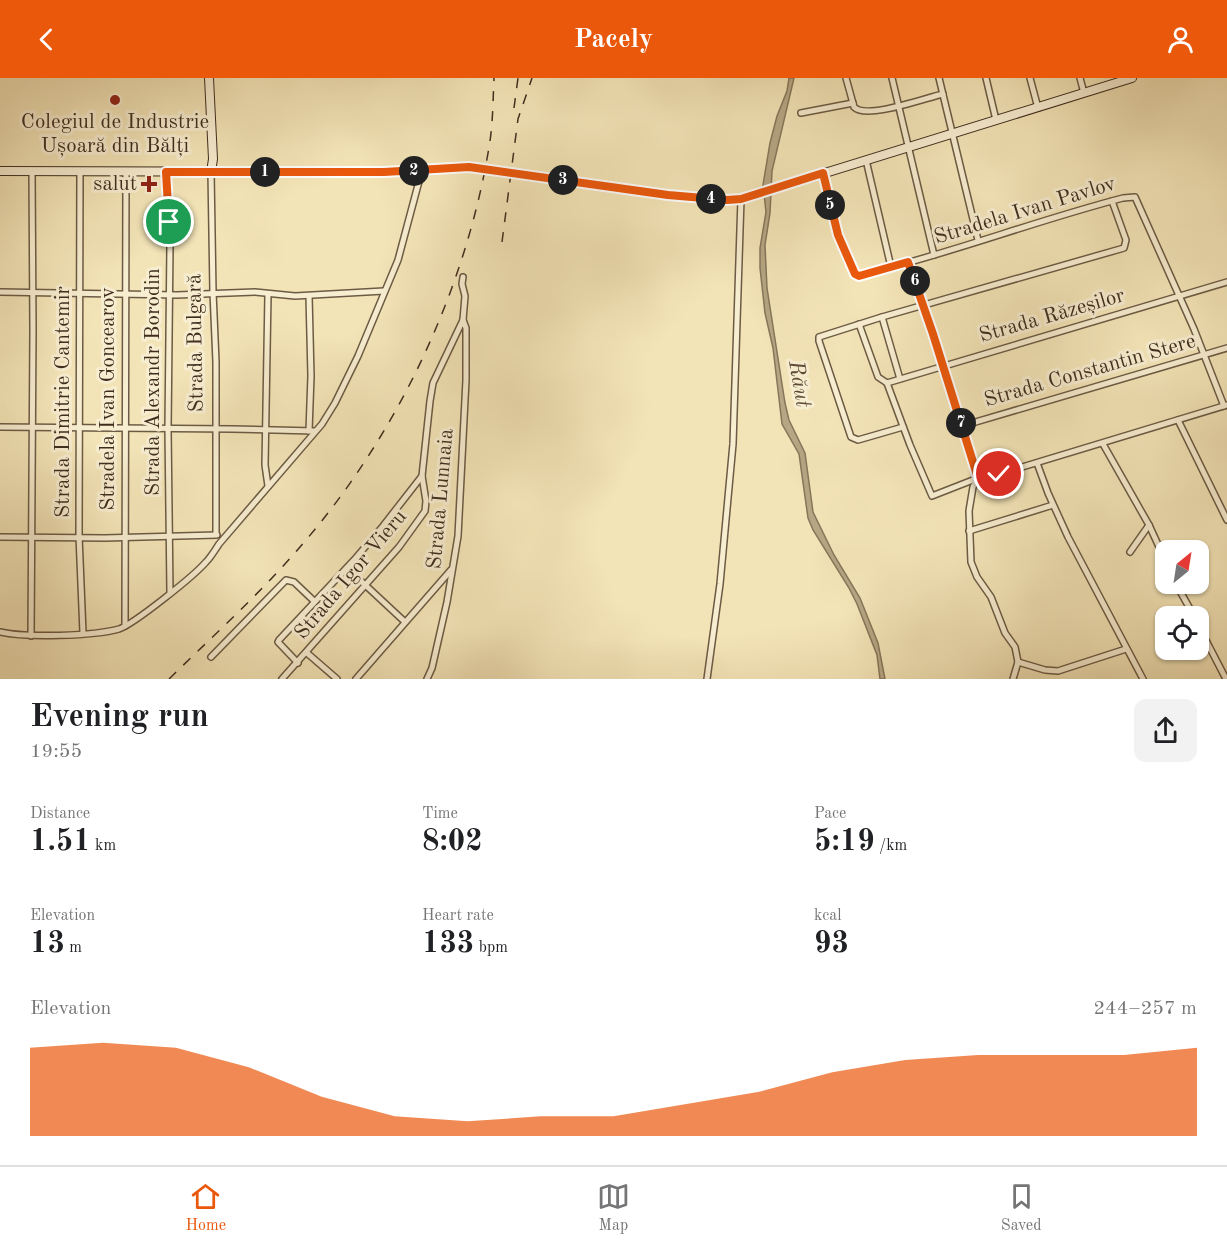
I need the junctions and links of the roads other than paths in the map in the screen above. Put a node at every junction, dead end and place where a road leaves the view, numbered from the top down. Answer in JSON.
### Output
{"nodes":[{"id":1,"x":209,"y":78,"type":"edge"},
{"id":2,"x":846,"y":78,"type":"edge"},
{"id":3,"x":892,"y":78,"type":"edge"},
{"id":4,"x":939,"y":78,"type":"edge"},
{"id":5,"x":986,"y":78,"type":"edge"},
{"id":6,"x":1030,"y":78,"type":"edge"},
{"id":7,"x":1080,"y":78,"type":"edge"},
{"id":8,"x":1132,"y":78,"type":"edge"},
{"id":9,"x":1084,"y":93,"type":"junction"},
{"id":10,"x":943,"y":94,"type":"junction"},
{"id":11,"x":853,"y":103,"type":"junction"},
{"id":12,"x":899,"y":106,"type":"junction"},
{"id":13,"x":1038,"y":108,"type":"junction"},
{"id":14,"x":801,"y":113,"type":"dead end"},
{"id":15,"x":996,"y":120,"type":"junction"},
{"id":16,"x":952,"y":133,"type":"junction"},
{"id":17,"x":909,"y":146,"type":"junction"},
{"id":18,"x":866,"y":160,"type":"junction"},
{"id":19,"x":422,"y":170,"type":"junction"},
{"id":20,"x":0,"y":171,"type":"edge"},
{"id":21,"x":32,"y":171,"type":"junction"},
{"id":22,"x":80,"y":171,"type":"junction"},
{"id":23,"x":126,"y":171,"type":"junction"},
{"id":24,"x":166,"y":172,"type":"junction"},
{"id":25,"x":211,"y":172,"type":"junction"},
{"id":26,"x":823,"y":173,"type":"junction"},
{"id":27,"x":741,"y":199,"type":"junction"},
{"id":28,"x":1113,"y":201,"type":"junction"},
{"id":29,"x":978,"y":240,"type":"junction"},
{"id":30,"x":934,"y":255,"type":"junction"},
{"id":31,"x":908,"y":262,"type":"junction"},
{"id":32,"x":891,"y":267,"type":"junction"},
{"id":33,"x":463,"y":277,"type":"dead end"},
{"id":34,"x":1227,"y":282,"type":"edge"},
{"id":35,"x":384,"y":291,"type":"junction"},
{"id":36,"x":0,"y":292,"type":"edge"},
{"id":37,"x":32,"y":292,"type":"junction"},
{"id":38,"x":213,"y":292,"type":"junction"},
{"id":39,"x":80,"y":293,"type":"junction"},
{"id":40,"x":125,"y":294,"type":"junction"},
{"id":41,"x":268,"y":294,"type":"junction"},
{"id":42,"x":168,"y":295,"type":"junction"},
{"id":43,"x":309,"y":296,"type":"junction"},
{"id":44,"x":1178,"y":297,"type":"junction"},
{"id":45,"x":923,"y":305,"type":"junction"},
{"id":46,"x":882,"y":317,"type":"junction"},
{"id":47,"x":463,"y":320,"type":"junction"},
{"id":48,"x":859,"y":324,"type":"junction"},
{"id":49,"x":1227,"y":348,"type":"edge"},
{"id":50,"x":1204,"y":356,"type":"junction"},
{"id":51,"x":943,"y":366,"type":"junction"},
{"id":52,"x":900,"y":379,"type":"junction"},
{"id":53,"x":887,"y":383,"type":"junction"},
{"id":54,"x":1226,"y":406,"type":"edge"},
{"id":55,"x":1178,"y":420,"type":"junction"},
{"id":56,"x":962,"y":426,"type":"junction"},
{"id":57,"x":0,"y":427,"type":"edge"},
{"id":58,"x":903,"y":427,"type":"junction"},
{"id":59,"x":32,"y":428,"type":"junction"},
{"id":60,"x":79,"y":429,"type":"junction"},
{"id":61,"x":124,"y":429,"type":"junction"},
{"id":62,"x":168,"y":429,"type":"junction"},
{"id":63,"x":216,"y":429,"type":"junction"},
{"id":64,"x":266,"y":429,"type":"junction"},
{"id":65,"x":312,"y":431,"type":"junction"},
{"id":66,"x":1103,"y":444,"type":"junction"},
{"id":67,"x":1037,"y":463,"type":"junction"},
{"id":68,"x":422,"y":476,"type":"junction"},
{"id":69,"x":978,"y":478,"type":"junction"},
{"id":70,"x":268,"y":486,"type":"junction"},
{"id":71,"x":1053,"y":505,"type":"junction"},
{"id":72,"x":1227,"y":519,"type":"edge"},
{"id":73,"x":1149,"y":525,"type":"junction"},
{"id":74,"x":969,"y":531,"type":"junction"},
{"id":75,"x":216,"y":534,"type":"junction"},
{"id":76,"x":32,"y":536,"type":"junction"},
{"id":77,"x":79,"y":536,"type":"junction"},
{"id":78,"x":169,"y":536,"type":"junction"},
{"id":79,"x":0,"y":537,"type":"edge"},
{"id":80,"x":125,"y":537,"type":"junction"},
{"id":81,"x":223,"y":539,"type":"junction"},
{"id":82,"x":1156,"y":540,"type":"edge"},
{"id":83,"x":1130,"y":552,"type":"dead end"},
{"id":84,"x":346,"y":568,"type":"junction"},
{"id":85,"x":452,"y":569,"type":"junction"},
{"id":86,"x":365,"y":586,"type":"junction"},
{"id":87,"x":170,"y":592,"type":"junction"},
{"id":88,"x":314,"y":601,"type":"junction"},
{"id":89,"x":405,"y":622,"type":"junction"},
{"id":90,"x":124,"y":626,"type":"junction"},
{"id":91,"x":0,"y":632,"type":"edge"},
{"id":92,"x":83,"y":633,"type":"junction"},
{"id":93,"x":31,"y":636,"type":"junction"},
{"id":94,"x":1209,"y":646,"type":"edge"},
{"id":95,"x":1126,"y":649,"type":"junction"},
{"id":96,"x":307,"y":653,"type":"junction"},
{"id":97,"x":211,"y":657,"type":"dead end"},
{"id":98,"x":1018,"y":662,"type":"junction"},
{"id":99,"x":298,"y":663,"type":"junction"},
{"id":100,"x":282,"y":679,"type":"edge"},
{"id":101,"x":337,"y":679,"type":"edge"},
{"id":102,"x":356,"y":679,"type":"edge"},
{"id":103,"x":427,"y":679,"type":"edge"},
{"id":104,"x":707,"y":679,"type":"edge"},
{"id":105,"x":1013,"y":679,"type":"edge"},
{"id":106,"x":1143,"y":679,"type":"edge"},
{"id":107,"x":1226,"y":679,"type":"edge"}],
"edges":[{"from":1,"to":25,"type":"main road","name":"Strada Bulgară"},
{"from":2,"to":11,"type":"street"},
{"from":3,"to":12,"type":"street"},
{"from":4,"to":10,"type":"street"},
{"from":5,"to":15,"type":"street"},
{"from":6,"to":13,"type":"street"},
{"from":7,"to":9,"type":"street"},
{"from":8,"to":9,"type":"main road"},
{"from":9,"to":13,"type":"main road"},
{"from":10,"to":12,"type":"street"},
{"from":10,"to":16,"type":"street"},
{"from":11,"to":12,"type":"street"},
{"from":11,"to":14,"type":"street"},
{"from":12,"to":17,"type":"street"},
{"from":13,"to":15,"type":"main road"},
{"from":15,"to":16,"type":"main road"},
{"from":16,"to":17,"type":"main road"},
{"from":16,"to":29,"type":"street"},
{"from":17,"to":18,"type":"main road"},
{"from":17,"to":30,"type":"street"},
{"from":18,"to":26,"type":"main road"},
{"from":18,"to":32,"type":"street"},
{"from":19,"to":25,"type":"main road"},
{"from":19,"to":27,"type":"main road"},
{"from":19,"to":35,"type":"street"},
{"from":20,"to":21,"type":"main road"},
{"from":21,"to":22,"type":"main road"},
{"from":21,"to":37,"type":"street"},
{"from":22,"to":23,"type":"main road"},
{"from":22,"to":39,"type":"street","name":"Strada Dimitrie Cantemir"},
{"from":23,"to":24,"type":"main road"},
{"from":23,"to":40,"type":"street","name":"Stradela Ivan Goncearov"},
{"from":24,"to":25,"type":"main road"},
{"from":24,"to":42,"type":"street","name":"Strada Alexandr Borodin"},
{"from":25,"to":38,"type":"street","name":"Strada Bulgară"},
{"from":26,"to":27,"type":"main road"},
{"from":26,"to":32,"type":"street","name":"Stradela Ivan Pavlov"},
{"from":27,"to":104,"type":"street"},
{"from":28,"to":29,"type":"street","name":"Stradela Ivan Pavlov"},
{"from":28,"to":44,"type":"street","name":"Stradela Ivan Pavlov"},
{"from":28,"to":45,"type":"street"},
{"from":29,"to":30,"type":"street","name":"Stradela Ivan Pavlov"},
{"from":30,"to":31,"type":"street","name":"Stradela Ivan Pavlov"},
{"from":31,"to":32,"type":"street","name":"Stradela Ivan Pavlov"},
{"from":31,"to":45,"type":"street"},
{"from":33,"to":47,"type":"street","name":"Strada Igor Vieru"},
{"from":34,"to":44,"type":"street","name":"Strada Răzeșilor"},
{"from":35,"to":43,"type":"street"},
{"from":35,"to":65,"type":"street"},
{"from":36,"to":37,"type":"street"},
{"from":37,"to":39,"type":"street"},
{"from":37,"to":59,"type":"street"},
{"from":38,"to":41,"type":"street"},
{"from":38,"to":42,"type":"street"},
{"from":38,"to":63,"type":"street","name":"Strada Bulgară"},
{"from":39,"to":40,"type":"street"},
{"from":39,"to":60,"type":"street","name":"Strada Dimitrie Cantemir"},
{"from":40,"to":42,"type":"street"},
{"from":40,"to":61,"type":"street","name":"Stradela Ivan Goncearov"},
{"from":41,"to":43,"type":"street"},
{"from":41,"to":64,"type":"street"},
{"from":42,"to":62,"type":"street","name":"Strada Alexandr Borodin"},
{"from":43,"to":65,"type":"street"},
{"from":44,"to":50,"type":"street"},
{"from":44,"to":51,"type":"street","name":"Strada Răzeșilor"},
{"from":45,"to":46,"type":"street"},
{"from":45,"to":51,"type":"street"},
{"from":46,"to":48,"type":"street"},
{"from":46,"to":52,"type":"street"},
{"from":47,"to":68,"type":"street","name":"Strada Igor Vieru"},
{"from":47,"to":85,"type":"street","name":"Strada Lunnaia"},
{"from":48,"to":53,"type":"street"},
{"from":48,"to":58,"type":"street"},
{"from":49,"to":50,"type":"street","name":"Strada Constantin Stere"},
{"from":50,"to":54,"type":"street"},
{"from":50,"to":56,"type":"street","name":"Strada Constantin Stere"},
{"from":51,"to":52,"type":"street","name":"Strada Răzeșilor"},
{"from":51,"to":56,"type":"street"},
{"from":52,"to":53,"type":"street","name":"Strada Răzeșilor"},
{"from":53,"to":58,"type":"street"},
{"from":54,"to":55,"type":"street"},
{"from":55,"to":66,"type":"street"},
{"from":55,"to":72,"type":"street"},
{"from":56,"to":69,"type":"street"},
{"from":57,"to":59,"type":"street"},
{"from":58,"to":69,"type":"street"},
{"from":59,"to":60,"type":"street"},
{"from":59,"to":76,"type":"street"},
{"from":60,"to":61,"type":"street"},
{"from":60,"to":77,"type":"street","name":"Strada Dimitrie Cantemir"},
{"from":61,"to":62,"type":"street"},
{"from":61,"to":80,"type":"street","name":"Stradela Ivan Goncearov"},
{"from":62,"to":63,"type":"street"},
{"from":62,"to":78,"type":"street","name":"Strada Alexandr Borodin"},
{"from":63,"to":64,"type":"street"},
{"from":63,"to":75,"type":"street","name":"Strada Bulgară"},
{"from":64,"to":65,"type":"street"},
{"from":64,"to":70,"type":"street"},
{"from":65,"to":70,"type":"street"},
{"from":66,"to":67,"type":"street"},
{"from":66,"to":73,"type":"street"},
{"from":67,"to":69,"type":"street"},
{"from":67,"to":71,"type":"street"},
{"from":68,"to":84,"type":"street"},
{"from":68,"to":86,"type":"street","name":"Strada Igor Vieru"},
{"from":69,"to":74,"type":"street"},
{"from":70,"to":81,"type":"street"},
{"from":71,"to":74,"type":"street"},
{"from":71,"to":95,"type":"street"},
{"from":73,"to":82,"type":"street"},
{"from":73,"to":83,"type":"street"},
{"from":74,"to":98,"type":"street"},
{"from":75,"to":78,"type":"street"},
{"from":75,"to":81,"type":"street"},
{"from":76,"to":77,"type":"street"},
{"from":76,"to":79,"type":"street"},
{"from":76,"to":93,"type":"street"},
{"from":77,"to":80,"type":"street"},
{"from":77,"to":92,"type":"street","name":"Strada Dimitrie Cantemir"},
{"from":78,"to":80,"type":"street"},
{"from":78,"to":87,"type":"street","name":"Strada Alexandr Borodin"},
{"from":80,"to":90,"type":"street","name":"Stradela Ivan Goncearov"},
{"from":81,"to":87,"type":"street"},
{"from":84,"to":86,"type":"street"},
{"from":84,"to":88,"type":"street"},
{"from":85,"to":89,"type":"street"},
{"from":85,"to":103,"type":"street","name":"Strada Lunnaia"},
{"from":86,"to":89,"type":"street"},
{"from":86,"to":96,"type":"street","name":"Strada Igor Vieru"},
{"from":87,"to":90,"type":"street"},
{"from":88,"to":97,"type":"street"},
{"from":88,"to":99,"type":"street"},
{"from":89,"to":102,"type":"street"},
{"from":90,"to":92,"type":"street"},
{"from":91,"to":93,"type":"street"},
{"from":92,"to":93,"type":"street"},
{"from":94,"to":107,"type":"street"},
{"from":95,"to":98,"type":"street"},
{"from":95,"to":106,"type":"street"},
{"from":96,"to":99,"type":"street","name":"Strada Igor Vieru"},
{"from":96,"to":101,"type":"street"},
{"from":98,"to":105,"type":"street"},
{"from":99,"to":100,"type":"street","name":"Strada Igor Vieru"}]}
